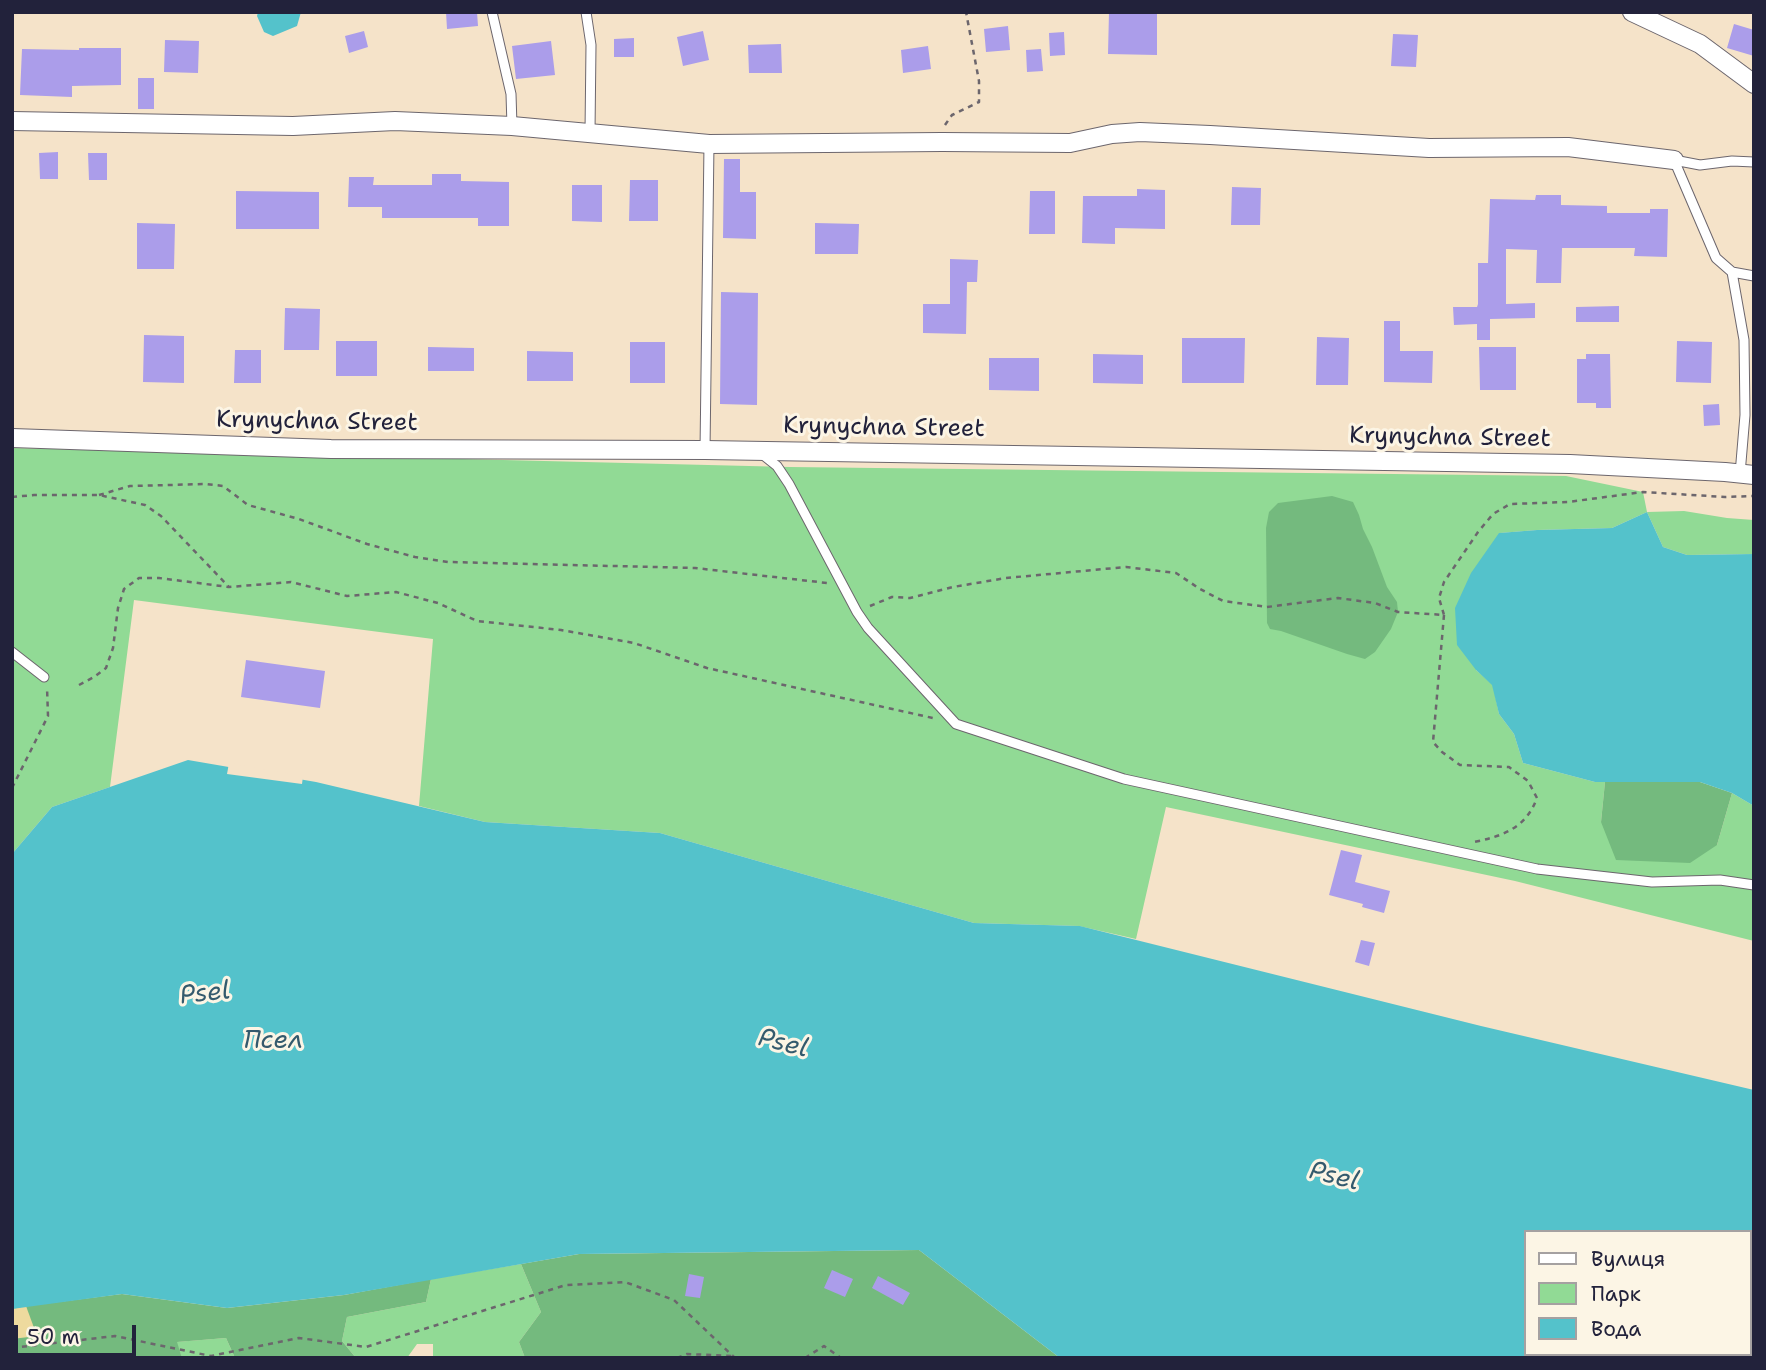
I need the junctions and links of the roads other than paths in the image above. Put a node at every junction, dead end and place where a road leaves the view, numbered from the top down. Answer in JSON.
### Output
{"nodes":[{"id":1,"x":492,"y":12,"type":"edge"},
{"id":2,"x":586,"y":12,"type":"edge"},
{"id":3,"x":1632,"y":12,"type":"edge"},
{"id":4,"x":1754,"y":84,"type":"edge"},
{"id":5,"x":12,"y":121,"type":"edge"},
{"id":6,"x":512,"y":125,"type":"junction"},
{"id":7,"x":590,"y":132,"type":"junction"},
{"id":8,"x":709,"y":144,"type":"junction"},
{"id":9,"x":1674,"y":160,"type":"junction"},
{"id":10,"x":1754,"y":162,"type":"edge"},
{"id":11,"x":1731,"y":272,"type":"junction"},
{"id":12,"x":1754,"y":276,"type":"edge"},
{"id":13,"x":12,"y":438,"type":"edge"},
{"id":14,"x":705,"y":450,"type":"junction"},
{"id":15,"x":758,"y":451,"type":"junction"},
{"id":16,"x":1747,"y":475,"type":"edge"},
{"id":17,"x":12,"y":652,"type":"edge"},
{"id":18,"x":44,"y":677,"type":"road end"},
{"id":19,"x":1754,"y":885,"type":"edge"}],
"edges":[{"from":1,"to":6,"type":"lane"},
{"from":2,"to":7,"type":"lane"},
{"from":3,"to":4,"type":"street"},
{"from":5,"to":6,"type":"street"},
{"from":6,"to":7,"type":"street"},
{"from":7,"to":8,"type":"street"},
{"from":8,"to":9,"type":"street"},
{"from":8,"to":14,"type":"lane"},
{"from":9,"to":10,"type":"lane"},
{"from":9,"to":11,"type":"lane"},
{"from":11,"to":12,"type":"lane"},
{"from":11,"to":16,"type":"lane"},
{"from":13,"to":14,"type":"street","name":"Krynychna Street"},
{"from":14,"to":15,"type":"street","name":"Krynychna Street"},
{"from":15,"to":16,"type":"street","name":"Krynychna Street"},
{"from":15,"to":19,"type":"lane"},
{"from":17,"to":18,"type":"lane"}]}
